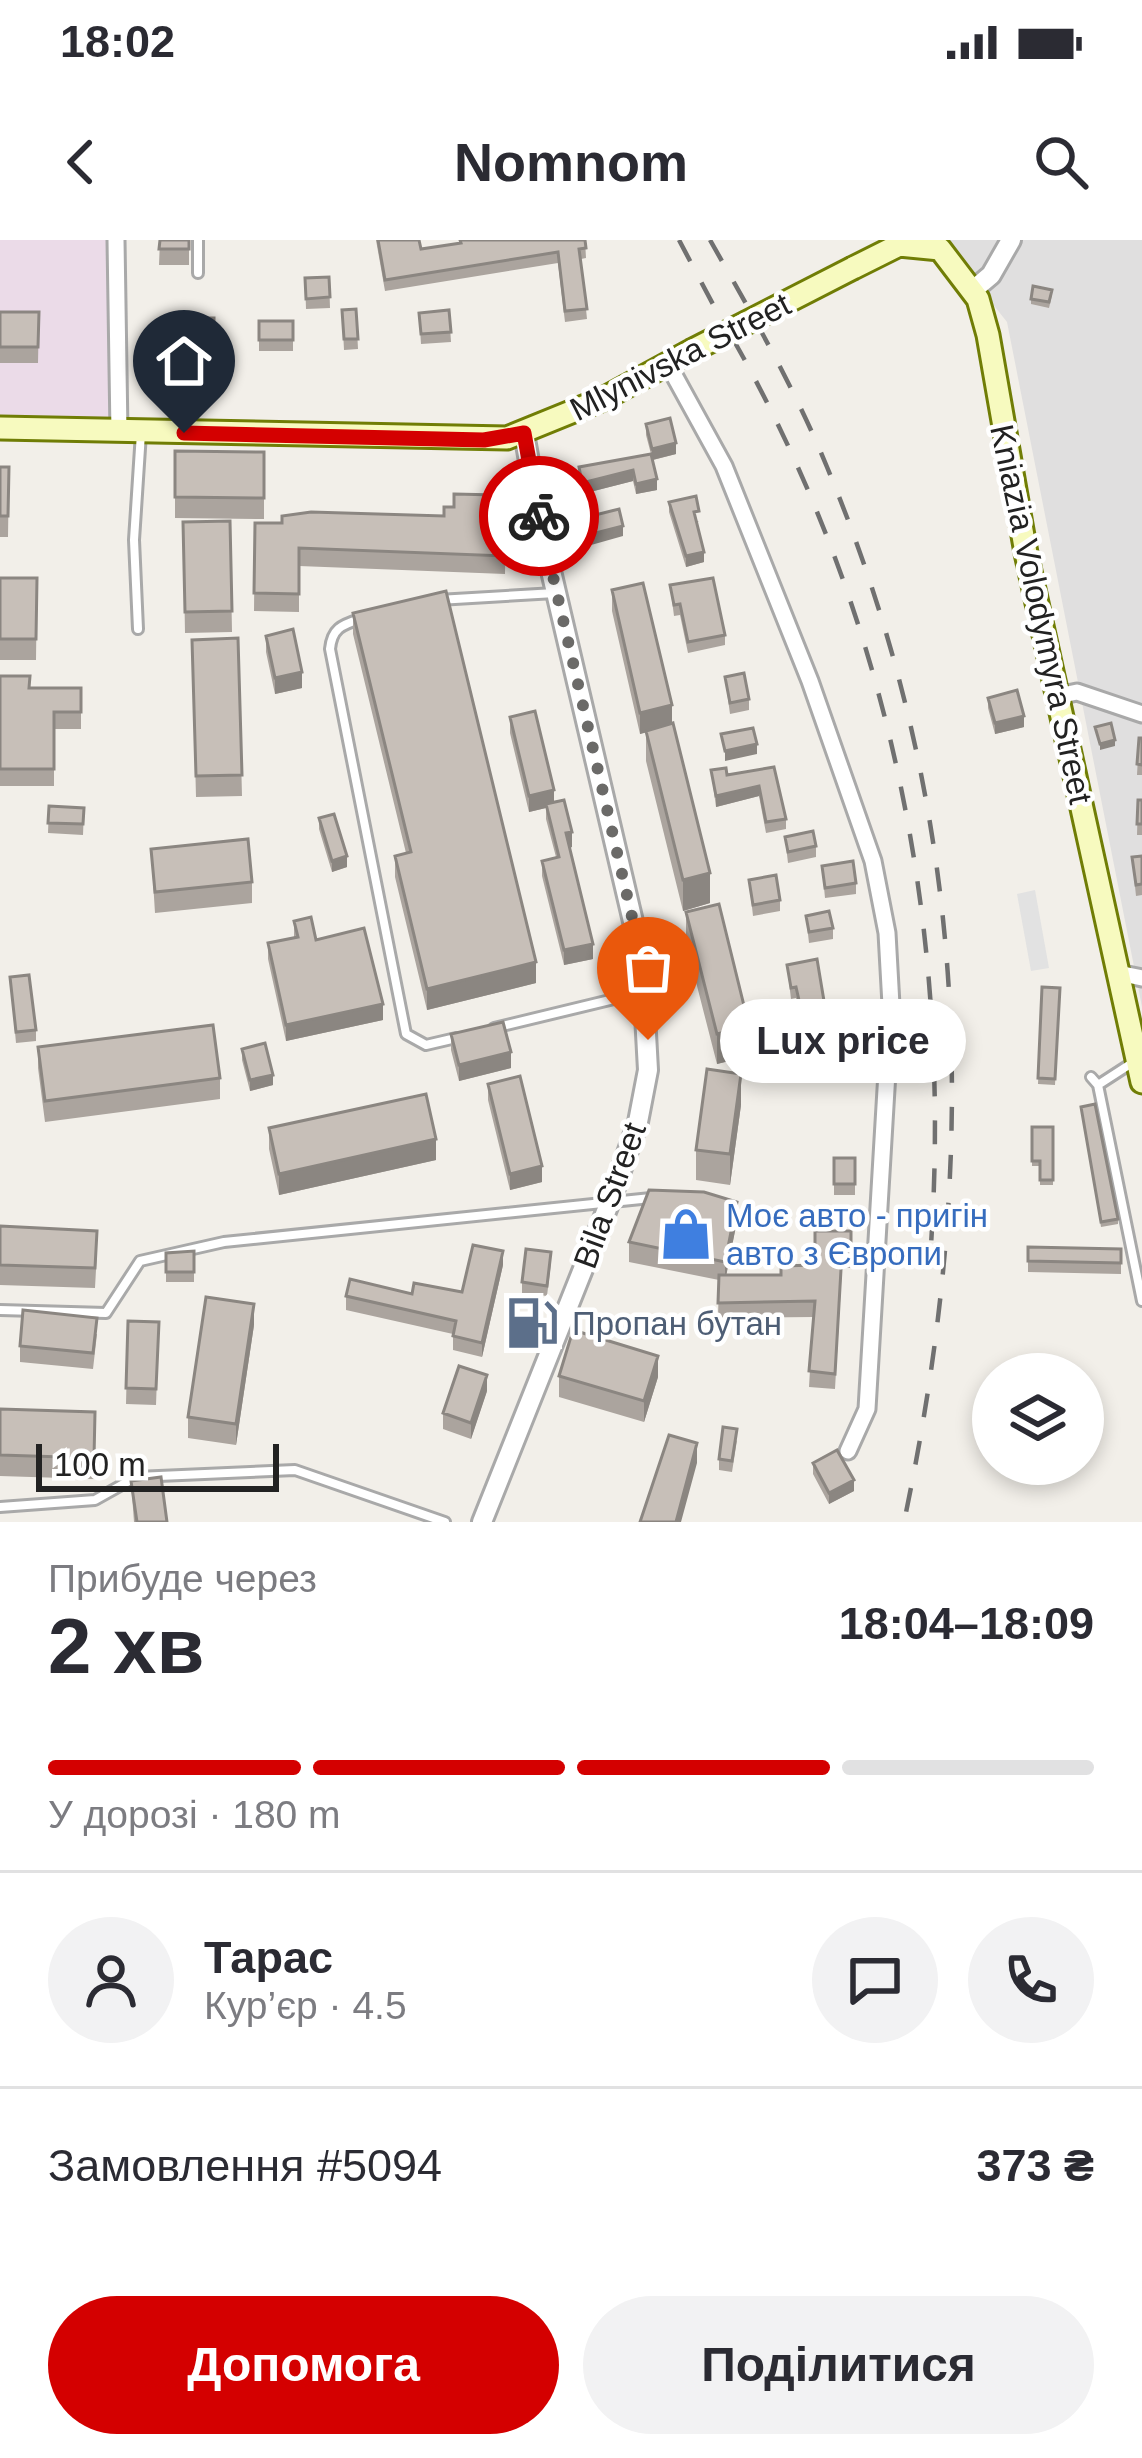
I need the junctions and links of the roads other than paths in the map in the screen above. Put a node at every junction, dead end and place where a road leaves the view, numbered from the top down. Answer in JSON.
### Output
{"nodes":[{"id":1,"x":116,"y":240,"type":"edge"},
{"id":2,"x":199,"y":240,"type":"edge"},
{"id":3,"x":1011,"y":240,"type":"edge"},
{"id":4,"x":854,"y":268,"type":"joint"},
{"id":5,"x":198,"y":274,"type":"dead end"},
{"id":6,"x":972,"y":290,"type":"junction"},
{"id":7,"x":669,"y":366,"type":"junction"},
{"id":8,"x":0,"y":428,"type":"edge"},
{"id":9,"x":130,"y":432,"type":"junction"},
{"id":10,"x":524,"y":433,"type":"junction"},
{"id":11,"x":556,"y":592,"type":"junction"},
{"id":12,"x":426,"y":601,"type":"edge"},
{"id":13,"x":363,"y":618,"type":"edge"},
{"id":14,"x":138,"y":629,"type":"dead end"},
{"id":15,"x":1058,"y":696,"type":"junction"},
{"id":16,"x":1142,"y":714,"type":"edge"},
{"id":17,"x":1118,"y":974,"type":"junction"},
{"id":18,"x":1142,"y":978,"type":"edge"},
{"id":19,"x":646,"y":991,"type":"junction"},
{"id":20,"x":492,"y":1029,"type":"edge"},
{"id":21,"x":470,"y":1034,"type":"edge"},
{"id":22,"x":1140,"y":1071,"type":"edge"},
{"id":23,"x":611,"y":1199,"type":"junction"},
{"id":24,"x":668,"y":1200,"type":"edge"},
{"id":25,"x":1142,"y":1301,"type":"edge"},
{"id":26,"x":0,"y":1310,"type":"edge"},
{"id":27,"x":848,"y":1450,"type":"dead end"},
{"id":28,"x":0,"y":1507,"type":"edge"},
{"id":29,"x":445,"y":1522,"type":"edge"},
{"id":30,"x":482,"y":1522,"type":"edge"}],
"edges":[{"from":1,"to":9,"type":"street"},
{"from":2,"to":5,"type":"lane"},
{"from":3,"to":6,"type":"street"},
{"from":4,"to":6,"type":"main road","name":"Kniazia Volodymyra Street"},
{"from":4,"to":7,"type":"main road","name":"Mlynivska Street","bridge":true},
{"from":6,"to":15,"type":"main road","name":"Kniazia Volodymyra Street"},
{"from":7,"to":10,"type":"main road","name":"Mlynivska Street"},
{"from":7,"to":27,"type":"street"},
{"from":8,"to":9,"type":"main road","name":"Mlynivska Street"},
{"from":9,"to":10,"type":"main road","name":"Mlynivska Street"},
{"from":9,"to":14,"type":"lane"},
{"from":10,"to":11,"type":"street","name":"Bila Street"},
{"from":11,"to":12,"type":"lane"},
{"from":11,"to":19,"type":"street","name":"Bila Street"},
{"from":13,"to":21,"type":"lane"},
{"from":15,"to":16,"type":"street"},
{"from":15,"to":17,"type":"main road","name":"Kniazia Volodymyra Street"},
{"from":17,"to":18,"type":"street"},
{"from":17,"to":22,"type":"main road","name":"Kniazia Volodymyra Street"},
{"from":19,"to":20,"type":"lane"},
{"from":19,"to":23,"type":"street","name":"Bila Street"},
{"from":22,"to":25,"type":"lane"},
{"from":23,"to":24,"type":"lane"},
{"from":23,"to":26,"type":"lane"},
{"from":23,"to":30,"type":"street","name":"Bila Street"},
{"from":28,"to":29,"type":"lane"}]}
